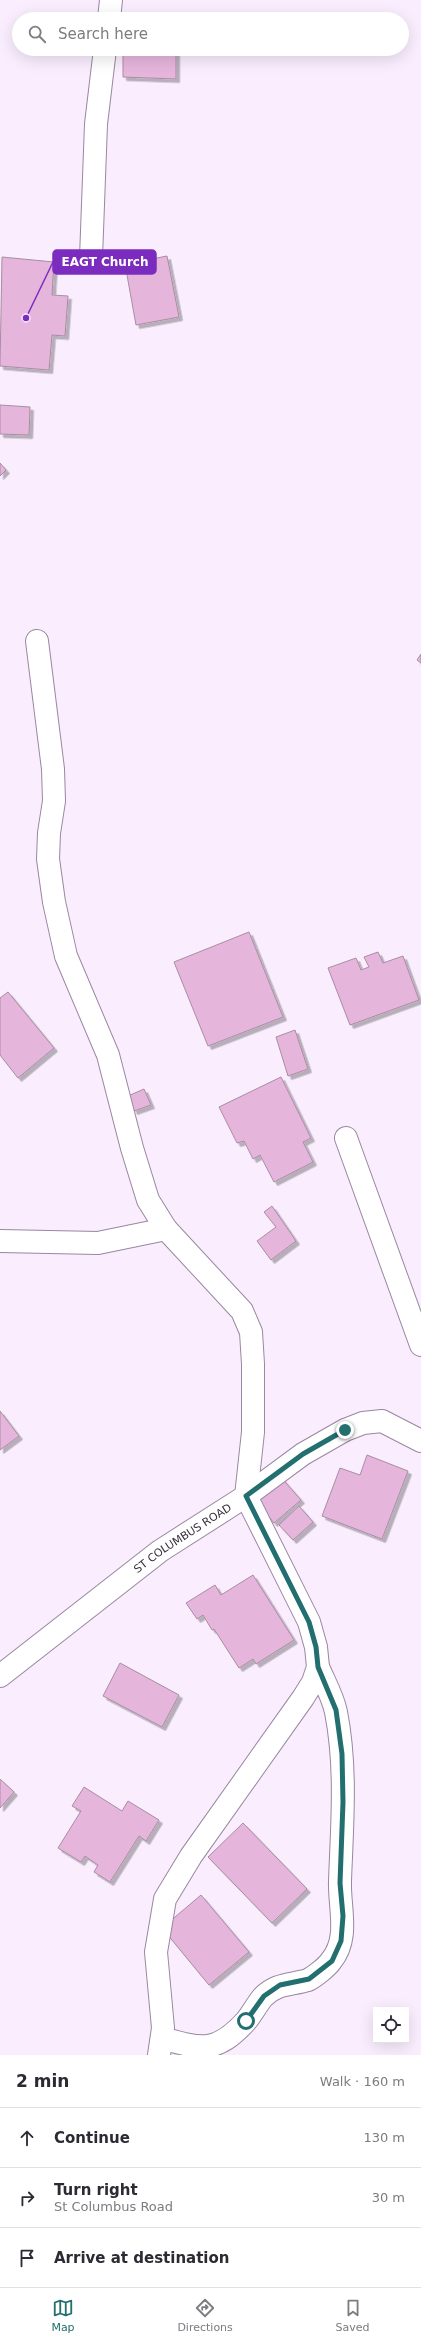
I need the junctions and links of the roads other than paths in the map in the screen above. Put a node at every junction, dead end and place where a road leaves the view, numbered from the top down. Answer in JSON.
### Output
{"nodes":[{"id":1,"x":111,"y":0,"type":"edge"},
{"id":2,"x":110,"y":12,"type":"edge"},
{"id":3,"x":104,"y":56,"type":"edge"},
{"id":4,"x":91,"y":258,"type":"dead end"},
{"id":5,"x":37,"y":641,"type":"dead end"},
{"id":6,"x":346,"y":1138,"type":"dead end"},
{"id":7,"x":166,"y":1229,"type":"junction"},
{"id":8,"x":0,"y":1241,"type":"edge"},
{"id":9,"x":421,"y":1344,"type":"edge"},
{"id":10,"x":421,"y":1441,"type":"edge"},
{"id":11,"x":246,"y":1496,"type":"junction"},
{"id":12,"x":5,"y":1666,"type":"edge"},
{"id":13,"x":318,"y":1667,"type":"junction"},
{"id":14,"x":160,"y":2047,"type":"edge"}],
"edges":[{"from":1,"to":2,"type":"street"},
{"from":3,"to":4,"type":"street"},
{"from":5,"to":7,"type":"street"},
{"from":6,"to":9,"type":"street"},
{"from":7,"to":8,"type":"street"},
{"from":7,"to":11,"type":"street"},
{"from":10,"to":11,"type":"street","name":"ST COLUMBUS ROAD"},
{"from":11,"to":12,"type":"street","name":"ST COLUMBUS ROAD"},
{"from":11,"to":13,"type":"street"},
{"from":13,"to":14,"type":"street"},
{"from":13,"to":14,"type":"street"}]}
